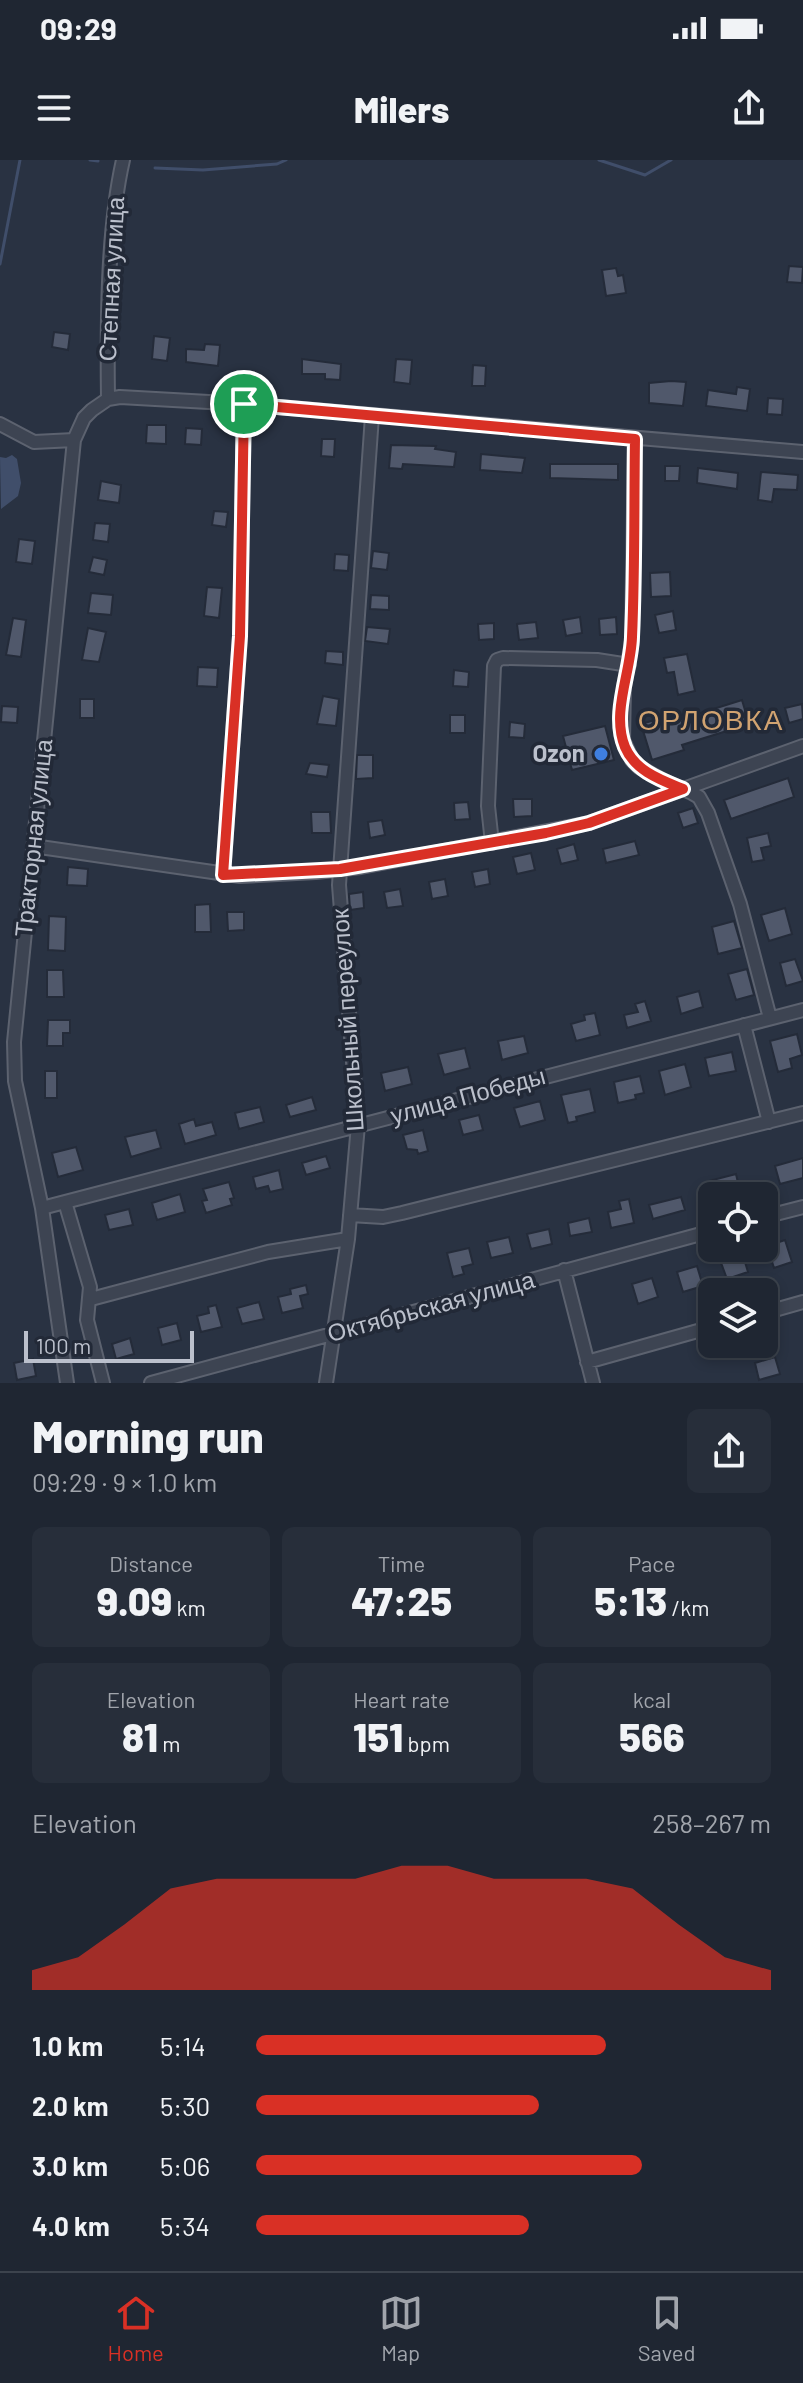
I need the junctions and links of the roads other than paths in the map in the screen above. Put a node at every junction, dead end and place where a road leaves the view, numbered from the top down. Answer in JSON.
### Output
{"nodes":[{"id":1,"x":123,"y":160,"type":"edge"},
{"id":2,"x":108,"y":399,"type":"junction"},
{"id":3,"x":244,"y":404,"type":"junction"},
{"id":4,"x":372,"y":416,"type":"junction"},
{"id":5,"x":0,"y":424,"type":"edge"},
{"id":6,"x":635,"y":439,"type":"junction"},
{"id":7,"x":74,"y":440,"type":"junction"},
{"id":8,"x":803,"y":452,"type":"edge"},
{"id":9,"x":629,"y":665,"type":"junction"},
{"id":10,"x":803,"y":746,"type":"edge"},
{"id":11,"x":683,"y":789,"type":"junction"},
{"id":12,"x":492,"y":843,"type":"junction"},
{"id":13,"x":33,"y":846,"type":"junction"},
{"id":14,"x":340,"y":869,"type":"junction"},
{"id":15,"x":223,"y":875,"type":"junction"},
{"id":16,"x":803,"y":1010,"type":"edge"},
{"id":17,"x":770,"y":1018,"type":"junction"},
{"id":18,"x":744,"y":1025,"type":"junction"},
{"id":19,"x":803,"y":1113,"type":"edge"},
{"id":20,"x":769,"y":1122,"type":"junction"},
{"id":21,"x":358,"y":1125,"type":"junction"},
{"id":22,"x":65,"y":1202,"type":"junction"},
{"id":23,"x":803,"y":1207,"type":"edge"},
{"id":24,"x":42,"y":1208,"type":"junction"},
{"id":25,"x":778,"y":1213,"type":"edge"},
{"id":26,"x":350,"y":1215,"type":"junction"},
{"id":27,"x":698,"y":1235,"type":"edge"},
{"id":28,"x":348,"y":1239,"type":"junction"},
{"id":29,"x":564,"y":1270,"type":"junction"},
{"id":30,"x":91,"y":1299,"type":"junction"},
{"id":31,"x":803,"y":1302,"type":"edge"},
{"id":32,"x":778,"y":1309,"type":"edge"},
{"id":33,"x":698,"y":1331,"type":"edge"},
{"id":34,"x":335,"y":1333,"type":"junction"},
{"id":35,"x":587,"y":1362,"type":"junction"},
{"id":36,"x":67,"y":1383,"type":"edge"},
{"id":37,"x":103,"y":1383,"type":"edge"},
{"id":38,"x":151,"y":1383,"type":"edge"},
{"id":39,"x":326,"y":1383,"type":"edge"},
{"id":40,"x":593,"y":1383,"type":"edge"}],
"edges":[{"from":1,"to":2,"type":"street","name":"Степная улица"},
{"from":2,"to":3,"type":"street"},
{"from":2,"to":7,"type":"street","name":"Тракторная улица"},
{"from":3,"to":4,"type":"street"},
{"from":3,"to":15,"type":"street"},
{"from":4,"to":6,"type":"street"},
{"from":4,"to":14,"type":"street","name":"Школьный переулок"},
{"from":5,"to":7,"type":"street"},
{"from":6,"to":8,"type":"street"},
{"from":6,"to":9,"type":"street"},
{"from":7,"to":13,"type":"street","name":"Тракторная улица"},
{"from":9,"to":11,"type":"street"},
{"from":9,"to":12,"type":"street"},
{"from":10,"to":11,"type":"street"},
{"from":11,"to":12,"type":"street"},
{"from":11,"to":17,"type":"street"},
{"from":12,"to":14,"type":"street"},
{"from":13,"to":15,"type":"street"},
{"from":13,"to":24,"type":"street","name":"Тракторная улица"},
{"from":14,"to":15,"type":"street"},
{"from":14,"to":21,"type":"street","name":"Школьный переулок"},
{"from":16,"to":17,"type":"street","name":"улица Победы"},
{"from":17,"to":18,"type":"street","name":"улица Победы"},
{"from":18,"to":20,"type":"street"},
{"from":18,"to":21,"type":"street","name":"улица Победы"},
{"from":19,"to":20,"type":"street"},
{"from":20,"to":26,"type":"street"},
{"from":21,"to":22,"type":"street","name":"улица Победы"},
{"from":21,"to":26,"type":"street","name":"Школьный переулок"},
{"from":22,"to":24,"type":"street","name":"улица Победы"},
{"from":22,"to":30,"type":"street"},
{"from":23,"to":25,"type":"street"},
{"from":24,"to":36,"type":"street","name":"Тракторная улица"},
{"from":26,"to":28,"type":"street","name":"Школьный переулок"},
{"from":27,"to":29,"type":"street","name":"Октябрьская улица"},
{"from":28,"to":30,"type":"street"},
{"from":28,"to":34,"type":"street","name":"Школьный переулок"},
{"from":29,"to":34,"type":"street","name":"Октябрьская улица"},
{"from":29,"to":35,"type":"street"},
{"from":30,"to":37,"type":"street"},
{"from":31,"to":32,"type":"street"},
{"from":33,"to":35,"type":"street"},
{"from":34,"to":38,"type":"street","name":"Октябрьская улица"},
{"from":34,"to":39,"type":"street","name":"Школьный переулок"},
{"from":35,"to":40,"type":"street"}]}
